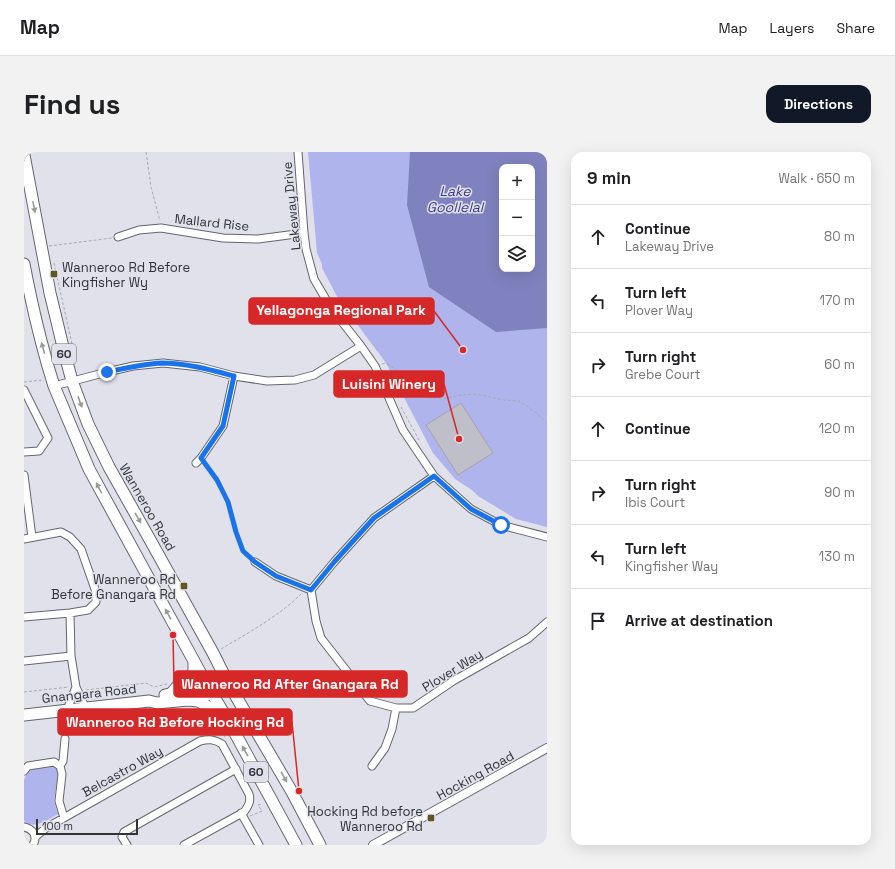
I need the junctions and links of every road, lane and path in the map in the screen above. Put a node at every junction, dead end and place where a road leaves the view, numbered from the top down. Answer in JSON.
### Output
{"nodes":[{"id":1,"x":146,"y":152,"type":"edge"},
{"id":2,"x":298,"y":152,"type":"edge"},
{"id":3,"x":24,"y":155,"type":"edge"},
{"id":4,"x":161,"y":228,"type":"junction"},
{"id":5,"x":304,"y":233,"type":"junction"},
{"id":6,"x":118,"y":237,"type":"joint"},
{"id":7,"x":41,"y":246,"type":"junction"},
{"id":8,"x":53,"y":260,"type":"dead end"},
{"id":9,"x":24,"y":264,"type":"edge"},
{"id":10,"x":361,"y":346,"type":"junction"},
{"id":11,"x":75,"y":354,"type":"dead end"},
{"id":12,"x":375,"y":366,"type":"junction"},
{"id":13,"x":234,"y":376,"type":"junction"},
{"id":14,"x":72,"y":381,"type":"junction"},
{"id":15,"x":24,"y":382,"type":"edge"},
{"id":16,"x":50,"y":383,"type":"junction"},
{"id":17,"x":24,"y":390,"type":"edge"},
{"id":18,"x":400,"y":405,"type":"dead end"},
{"id":19,"x":547,"y":423,"type":"edge"},
{"id":20,"x":421,"y":444,"type":"dead end"},
{"id":21,"x":24,"y":452,"type":"edge"},
{"id":22,"x":199,"y":461,"type":"joint"},
{"id":23,"x":24,"y":475,"type":"edge"},
{"id":24,"x":434,"y":476,"type":"junction"},
{"id":25,"x":32,"y":537,"type":"junction"},
{"id":26,"x":547,"y":537,"type":"edge"},
{"id":27,"x":24,"y":539,"type":"edge"},
{"id":28,"x":255,"y":562,"type":"joint"},
{"id":29,"x":309,"y":589,"type":"junction"},
{"id":30,"x":70,"y":613,"type":"junction"},
{"id":31,"x":24,"y":617,"type":"edge"},
{"id":32,"x":547,"y":622,"type":"edge"},
{"id":33,"x":213,"y":654,"type":"junction"},
{"id":34,"x":72,"y":656,"type":"junction"},
{"id":35,"x":24,"y":661,"type":"edge"},
{"id":36,"x":194,"y":661,"type":"junction"},
{"id":37,"x":229,"y":684,"type":"junction"},
{"id":38,"x":76,"y":687,"type":"junction"},
{"id":39,"x":170,"y":689,"type":"junction"},
{"id":40,"x":209,"y":689,"type":"junction"},
{"id":41,"x":24,"y":692,"type":"edge"},
{"id":42,"x":148,"y":700,"type":"junction"},
{"id":43,"x":188,"y":700,"type":"junction"},
{"id":44,"x":85,"y":708,"type":"junction"},
{"id":45,"x":396,"y":708,"type":"junction"},
{"id":46,"x":67,"y":710,"type":"junction"},
{"id":47,"x":27,"y":713,"type":"edge"},
{"id":48,"x":229,"y":722,"type":"junction"},
{"id":49,"x":223,"y":732,"type":"dead end"},
{"id":50,"x":65,"y":739,"type":"dead end"},
{"id":51,"x":208,"y":739,"type":"junction"},
{"id":52,"x":547,"y":748,"type":"edge"},
{"id":53,"x":60,"y":766,"type":"junction"},
{"id":54,"x":372,"y":766,"type":"dead end"},
{"id":55,"x":236,"y":769,"type":"junction"},
{"id":56,"x":24,"y":771,"type":"edge"},
{"id":57,"x":263,"y":804,"type":"dead end"},
{"id":58,"x":243,"y":816,"type":"junction"},
{"id":59,"x":64,"y":818,"type":"junction"},
{"id":60,"x":24,"y":827,"type":"edge"},
{"id":61,"x":34,"y":834,"type":"junction"},
{"id":62,"x":33,"y":845,"type":"edge"},
{"id":63,"x":127,"y":845,"type":"edge"},
{"id":64,"x":184,"y":845,"type":"edge"},
{"id":65,"x":259,"y":845,"type":"edge"},
{"id":66,"x":296,"y":845,"type":"edge"},
{"id":67,"x":320,"y":845,"type":"edge"},
{"id":68,"x":373,"y":845,"type":"edge"}],
"edges":[{"from":1,"to":4,"type":"path"},
{"from":2,"to":5,"type":"street","name":"Lakeway Drive"},
{"from":3,"to":7,"type":"main road","name":"Wanneroo Road","number":"60","one_way":true},
{"from":4,"to":5,"type":"street","name":"Mallard Rise"},
{"from":4,"to":6,"type":"street","name":"Mallard Rise"},
{"from":5,"to":10,"type":"street","name":"Lakeway Drive"},
{"from":6,"to":7,"type":"path"},
{"from":7,"to":14,"type":"main road","name":"Wanneroo Road","number":"60"},
{"from":8,"to":11,"type":"path"},
{"from":16,"to":9,"type":"main road","number":"60","one_way":true},
{"from":10,"to":12,"type":"street","name":"Lakeway Drive"},
{"from":10,"to":13,"type":"street"},
{"from":12,"to":19,"type":"path"},
{"from":12,"to":24,"type":"street","name":"Lakeway Drive"},
{"from":13,"to":14,"type":"street"},
{"from":13,"to":22,"type":"street"},
{"from":14,"to":16,"type":"street"},
{"from":14,"to":33,"type":"main road","name":"Wanneroo Road","number":"60","one_way":true},
{"from":15,"to":16,"type":"path"},
{"from":36,"to":16,"type":"main road","number":"60","one_way":true},
{"from":17,"to":21,"type":"street"},
{"from":18,"to":20,"type":"path"},
{"from":22,"to":28,"type":"path"},
{"from":23,"to":25,"type":"street"},
{"from":24,"to":26,"type":"street","name":"Lakeway Drive"},
{"from":24,"to":29,"type":"street"},
{"from":25,"to":27,"type":"street"},
{"from":25,"to":30,"type":"street"},
{"from":28,"to":29,"type":"street"},
{"from":29,"to":33,"type":"path"},
{"from":29,"to":45,"type":"street","name":"Plover Way"},
{"from":30,"to":31,"type":"street"},
{"from":30,"to":34,"type":"street"},
{"from":32,"to":45,"type":"street","name":"Plover Way"},
{"from":33,"to":37,"type":"main road","name":"Wanneroo Road","number":"60"},
{"from":34,"to":35,"type":"street"},
{"from":34,"to":38,"type":"street"},
{"from":36,"to":39,"type":"main road"},
{"from":36,"to":40,"type":"main road","number":"60"},
{"from":37,"to":40,"type":"main road","name":"Gnangara Road"},
{"from":37,"to":67,"type":"main road","name":"Wanneroo Road","number":"60","one_way":true},
{"from":38,"to":39,"type":"path"},
{"from":38,"to":41,"type":"path"},
{"from":38,"to":44,"type":"street"},
{"from":38,"to":46,"type":"street"},
{"from":39,"to":40,"type":"main road","name":"Gnangara Road"},
{"from":39,"to":42,"type":"main road","name":"Gnangara Road"},
{"from":40,"to":43,"type":"main road","name":"Gnangara Road"},
{"from":40,"to":48,"type":"main road","number":"60"},
{"from":42,"to":43,"type":"main road","name":"Gnangara Road"},
{"from":42,"to":44,"type":"main road","name":"Gnangara Road"},
{"from":43,"to":48,"type":"main road"},
{"from":44,"to":46,"type":"main road","name":"Gnangara Road"},
{"from":45,"to":54,"type":"street"},
{"from":46,"to":47,"type":"main road","name":"Gnangara Road"},
{"from":66,"to":48,"type":"main road","number":"60","one_way":true},
{"from":49,"to":51,"type":"path"},
{"from":50,"to":53,"type":"street"},
{"from":51,"to":55,"type":"street"},
{"from":51,"to":59,"type":"street","name":"Belcastro Way"},
{"from":52,"to":68,"type":"street","name":"Hocking Road"},
{"from":53,"to":56,"type":"street"},
{"from":53,"to":59,"type":"street"},
{"from":55,"to":58,"type":"street"},
{"from":55,"to":63,"type":"street"},
{"from":57,"to":58,"type":"path"},
{"from":58,"to":64,"type":"street"},
{"from":58,"to":65,"type":"street"},
{"from":59,"to":61,"type":"street","name":"Belcastro Way"},
{"from":60,"to":61,"type":"street"},
{"from":61,"to":62,"type":"street"}]}
